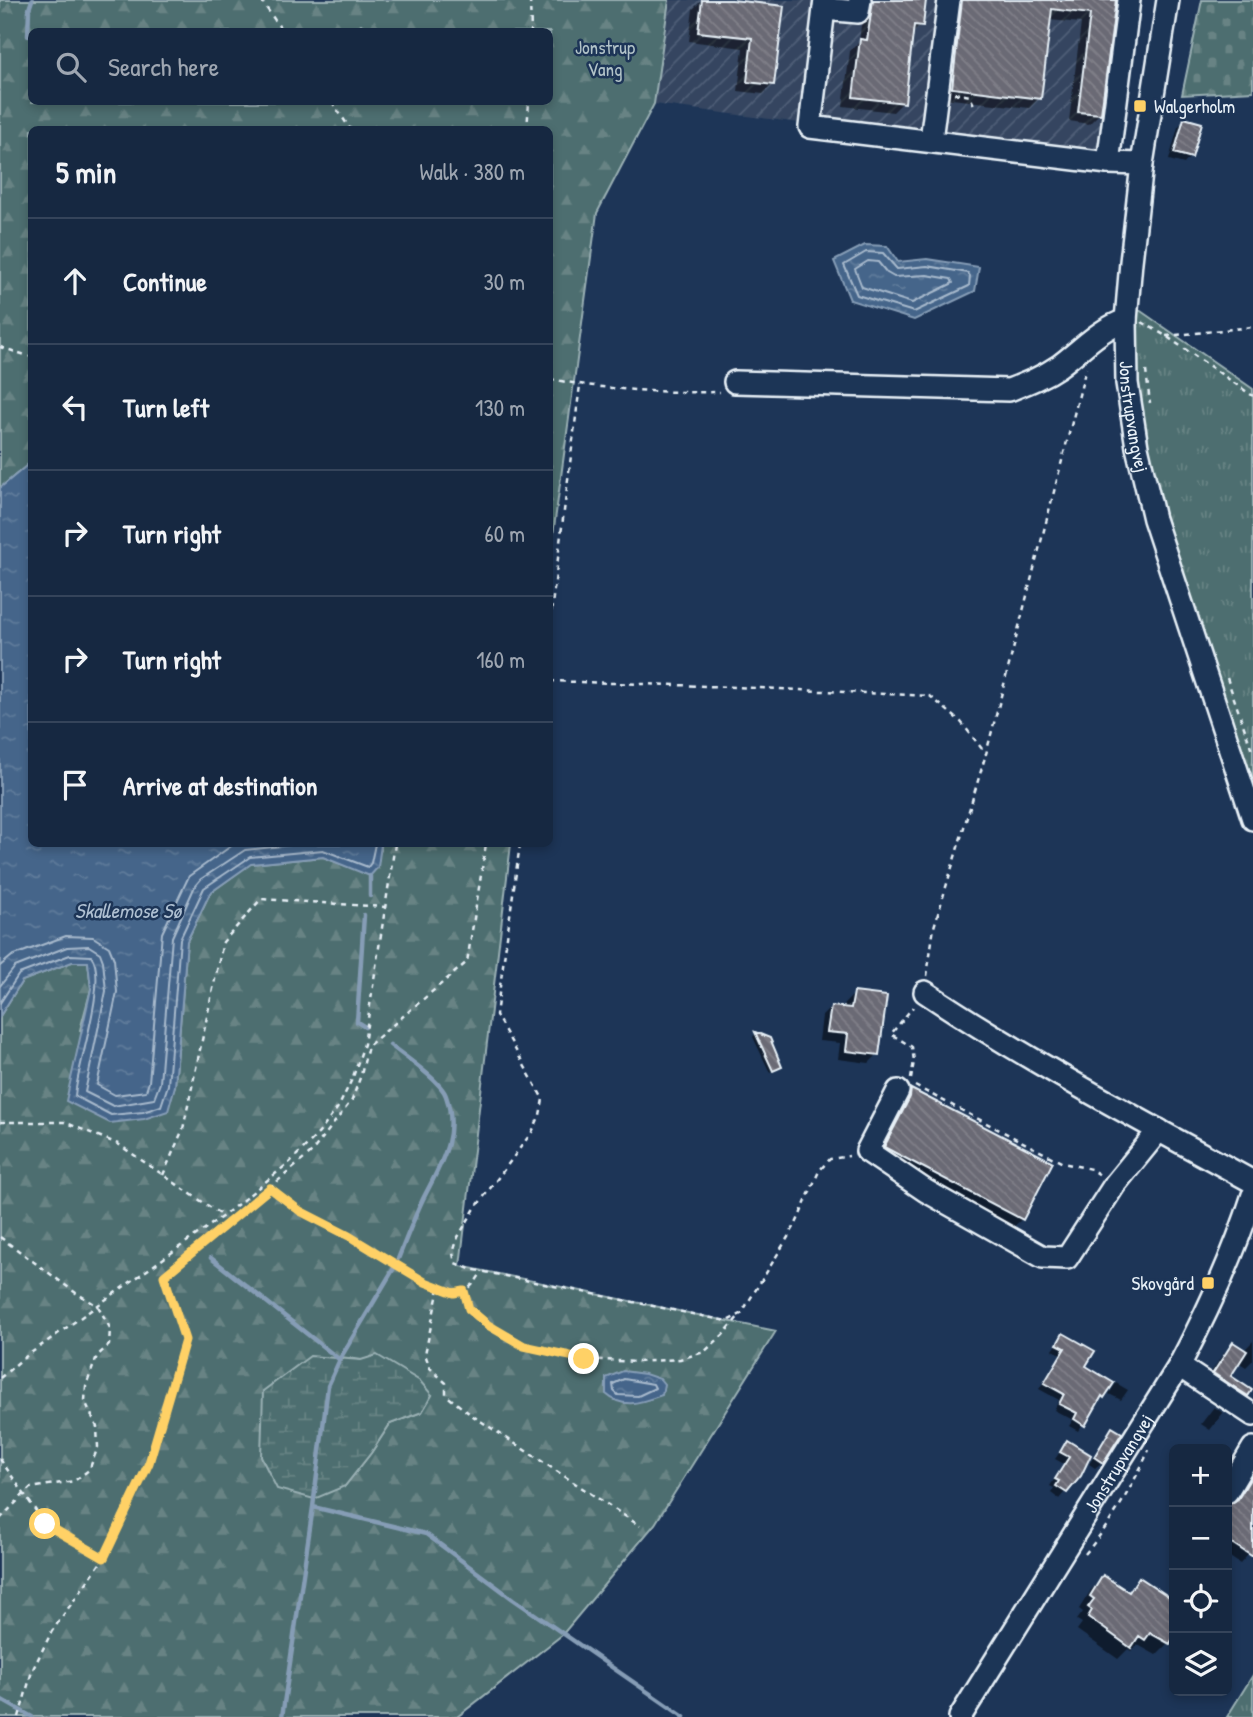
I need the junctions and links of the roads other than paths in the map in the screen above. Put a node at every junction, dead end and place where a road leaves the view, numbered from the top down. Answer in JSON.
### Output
{"nodes":[{"id":1,"x":860,"y":0,"type":"edge"},
{"id":2,"x":948,"y":0,"type":"edge"},
{"id":3,"x":1129,"y":0,"type":"edge"},
{"id":4,"x":1168,"y":0,"type":"edge"},
{"id":5,"x":824,"y":5,"type":"edge"},
{"id":6,"x":930,"y":140,"type":"junction"},
{"id":7,"x":1108,"y":163,"type":"junction"},
{"id":8,"x":1142,"y":164,"type":"junction"},
{"id":9,"x":1138,"y":318,"type":"junction"},
{"id":10,"x":735,"y":382,"type":"road end"},
{"id":11,"x":1253,"y":819,"type":"edge"},
{"id":12,"x":925,"y":992,"type":"road end"},
{"id":13,"x":898,"y":1091,"type":"dead end"},
{"id":14,"x":1159,"y":1130,"type":"junction"},
{"id":15,"x":1253,"y":1182,"type":"edge"},
{"id":16,"x":1253,"y":1197,"type":"edge"},
{"id":17,"x":1179,"y":1366,"type":"junction"},
{"id":18,"x":1253,"y":1415,"type":"edge"},
{"id":19,"x":1253,"y":1448,"type":"edge"},
{"id":20,"x":1232,"y":1484,"type":"edge"},
{"id":21,"x":960,"y":1717,"type":"edge"}],
"edges":[{"from":1,"to":5,"type":"street"},
{"from":2,"to":6,"type":"street"},
{"from":3,"to":7,"type":"street"},
{"from":4,"to":8,"type":"street","name":"Jonstrupvangvej"},
{"from":5,"to":6,"type":"street"},
{"from":6,"to":7,"type":"street"},
{"from":7,"to":8,"type":"street"},
{"from":8,"to":9,"type":"street","name":"Jonstrupvangvej"},
{"from":9,"to":10,"type":"street"},
{"from":9,"to":11,"type":"street","name":"Jonstrupvangvej"},
{"from":12,"to":14,"type":"street"},
{"from":13,"to":14,"type":"street"},
{"from":14,"to":15,"type":"street"},
{"from":16,"to":17,"type":"street","name":"Jonstrupvangvej"},
{"from":17,"to":18,"type":"street"},
{"from":17,"to":21,"type":"street","name":"Jonstrupvangvej"},
{"from":19,"to":20,"type":"street"}]}
